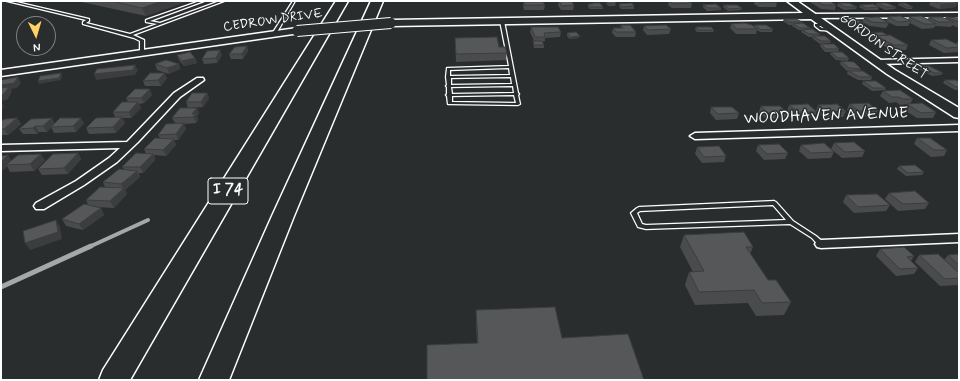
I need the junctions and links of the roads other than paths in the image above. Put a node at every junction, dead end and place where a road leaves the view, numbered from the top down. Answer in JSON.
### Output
{"nodes":[{"id":1,"x":8,"y":1,"type":"edge"},
{"id":2,"x":203,"y":1,"type":"edge"},
{"id":3,"x":223,"y":1,"type":"edge"},
{"id":4,"x":294,"y":1,"type":"edge"},
{"id":5,"x":342,"y":1,"type":"edge"},
{"id":6,"x":377,"y":1,"type":"edge"},
{"id":7,"x":792,"y":1,"type":"edge"},
{"id":8,"x":959,"y":15,"type":"edge"},
{"id":9,"x":814,"y":16,"type":"junction"},
{"id":10,"x":502,"y":21,"type":"junction"},
{"id":11,"x":161,"y":24,"type":"junction"},
{"id":12,"x":274,"y":34,"type":"junction"},
{"id":13,"x":131,"y":35,"type":"junction"},
{"id":14,"x":142,"y":53,"type":"junction"},
{"id":15,"x":959,"y":60,"type":"edge"},
{"id":16,"x":877,"y":62,"type":"junction"},
{"id":17,"x":511,"y":67,"type":"junction"},
{"id":18,"x":1,"y":74,"type":"edge"},
{"id":19,"x":512,"y":76,"type":"junction"},
{"id":20,"x":448,"y":77,"type":"junction"},
{"id":21,"x":200,"y":80,"type":"dead end"},
{"id":22,"x":514,"y":85,"type":"junction"},
{"id":23,"x":448,"y":86,"type":"junction"},
{"id":24,"x":517,"y":94,"type":"junction"},
{"id":25,"x":448,"y":95,"type":"junction"},
{"id":26,"x":959,"y":114,"type":"edge"},
{"id":27,"x":959,"y":128,"type":"edge"},
{"id":28,"x":695,"y":136,"type":"dead end"},
{"id":29,"x":130,"y":145,"type":"junction"},
{"id":30,"x":1,"y":148,"type":"edge"},
{"id":31,"x":40,"y":206,"type":"dead end"},
{"id":32,"x":791,"y":222,"type":"junction"},
{"id":33,"x":959,"y":238,"type":"edge"},
{"id":34,"x":821,"y":244,"type":"joint"},
{"id":35,"x":114,"y":380,"type":"edge"},
{"id":36,"x":214,"y":380,"type":"edge"}],
"edges":[{"from":1,"to":13,"type":"lane"},
{"from":2,"to":11,"type":"lane"},
{"from":3,"to":11,"type":"lane"},
{"from":4,"to":12,"type":"lane"},
{"from":5,"to":35,"type":"highway","number":"I 74"},
{"from":6,"to":36,"type":"highway"},
{"from":7,"to":9,"type":"street","name":"GORDON STREET"},
{"from":8,"to":9,"type":"street","name":"CEDROW DRIVE"},
{"from":9,"to":10,"type":"street","name":"CEDROW DRIVE"},
{"from":9,"to":16,"type":"street","name":"GORDON STREET"},
{"from":10,"to":12,"type":"street","name":"CEDROW DRIVE","bridge":true},
{"from":10,"to":17,"type":"lane"},
{"from":11,"to":13,"type":"lane"},
{"from":12,"to":14,"type":"street","name":"CEDROW DRIVE"},
{"from":13,"to":14,"type":"lane"},
{"from":14,"to":18,"type":"street","name":"CEDROW DRIVE"},
{"from":15,"to":16,"type":"street"},
{"from":16,"to":26,"type":"street","name":"GORDON STREET"},
{"from":17,"to":19,"type":"lane"},
{"from":17,"to":20,"type":"lane"},
{"from":19,"to":20,"type":"lane"},
{"from":19,"to":22,"type":"lane"},
{"from":20,"to":23,"type":"lane"},
{"from":21,"to":29,"type":"street"},
{"from":22,"to":23,"type":"lane"},
{"from":22,"to":24,"type":"lane"},
{"from":23,"to":25,"type":"lane"},
{"from":24,"to":25,"type":"lane"},
{"from":24,"to":25,"type":"lane"},
{"from":27,"to":28,"type":"street","name":"WOODHAVEN AVENUE"},
{"from":29,"to":30,"type":"street"},
{"from":29,"to":31,"type":"street"},
{"from":32,"to":32,"type":"lane"},
{"from":32,"to":34,"type":"lane"},
{"from":33,"to":34,"type":"street"}]}
